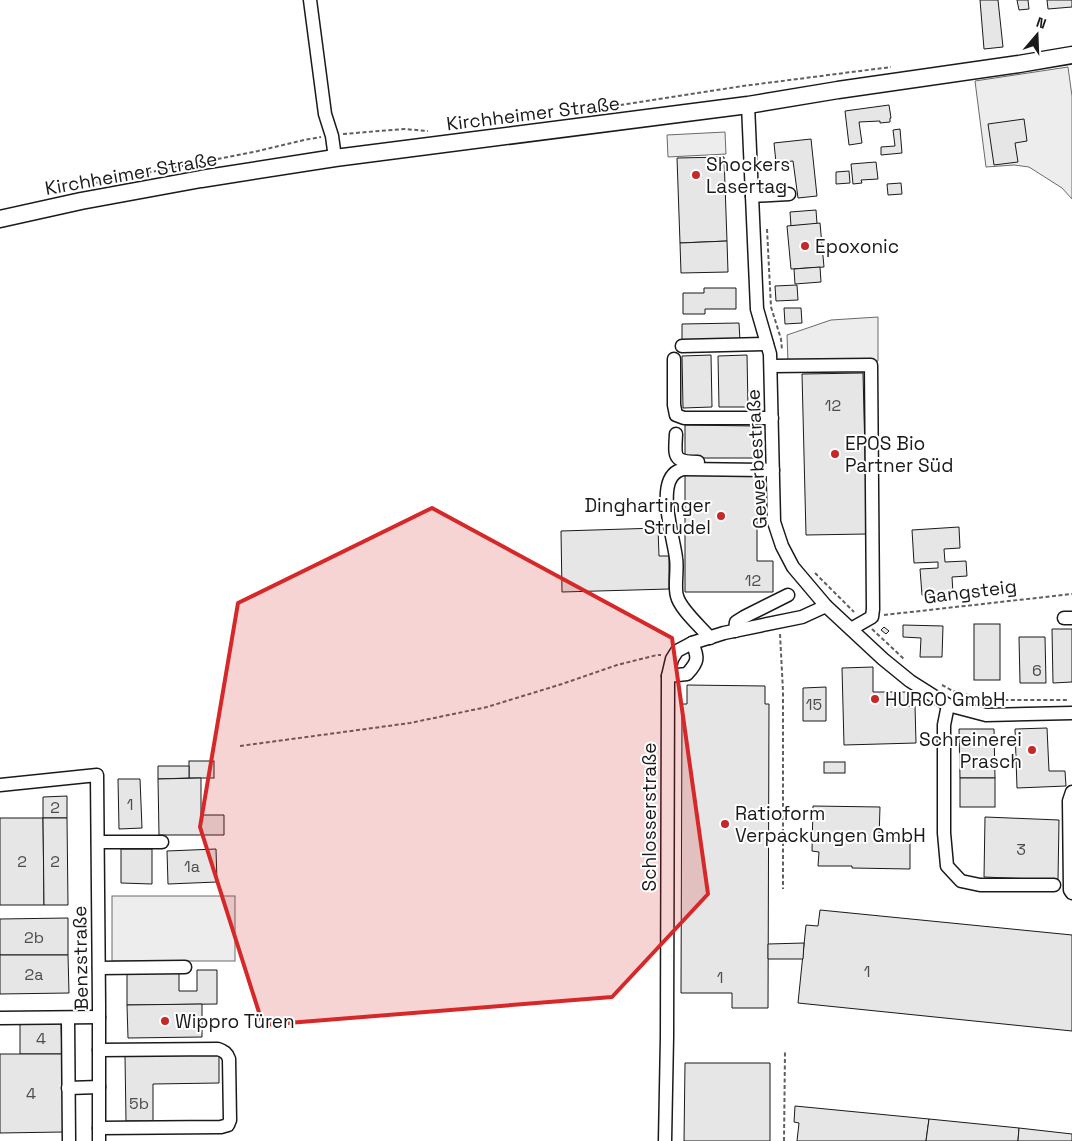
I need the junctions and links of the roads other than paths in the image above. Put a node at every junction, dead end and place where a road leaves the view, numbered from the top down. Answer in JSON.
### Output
{"nodes":[{"id":1,"x":310,"y":0,"type":"edge"},
{"id":2,"x":318,"y":0,"type":"edge"},
{"id":3,"x":1072,"y":55,"type":"edge"},
{"id":4,"x":748,"y":105,"type":"junction"},
{"id":5,"x":332,"y":136,"type":"junction"},
{"id":6,"x":335,"y":158,"type":"junction"},
{"id":7,"x":789,"y":194,"type":"dead end"},
{"id":8,"x":752,"y":196,"type":"junction"},
{"id":9,"x":0,"y":219,"type":"edge"},
{"id":10,"x":767,"y":344,"type":"junction"},
{"id":11,"x":682,"y":346,"type":"dead end"},
{"id":12,"x":674,"y":360,"type":"dead end"},
{"id":13,"x":777,"y":366,"type":"junction"},
{"id":14,"x":772,"y":418,"type":"junction"},
{"id":15,"x":676,"y":434,"type":"dead end"},
{"id":16,"x":773,"y":466,"type":"junction"},
{"id":17,"x":788,"y":595,"type":"dead end"},
{"id":18,"x":826,"y":606,"type":"junction"},
{"id":19,"x":850,"y":629,"type":"junction"},
{"id":20,"x":735,"y":631,"type":"junction"},
{"id":21,"x":710,"y":638,"type":"junction"},
{"id":22,"x":692,"y":643,"type":"junction"},
{"id":23,"x":668,"y":676,"type":"junction"},
{"id":24,"x":948,"y":705,"type":"junction"},
{"id":25,"x":1072,"y":713,"type":"edge"},
{"id":26,"x":0,"y":785,"type":"edge"},
{"id":27,"x":1072,"y":792,"type":"edge"},
{"id":28,"x":98,"y":842,"type":"junction"},
{"id":29,"x":162,"y":842,"type":"dead end"},
{"id":30,"x":1054,"y":885,"type":"dead end"},
{"id":31,"x":1072,"y":893,"type":"edge"},
{"id":32,"x":185,"y":967,"type":"dead end"},
{"id":33,"x":99,"y":968,"type":"junction"},
{"id":34,"x":99,"y":1017,"type":"junction"},
{"id":35,"x":0,"y":1018,"type":"edge"},
{"id":36,"x":68,"y":1018,"type":"junction"},
{"id":37,"x":99,"y":1050,"type":"junction"},
{"id":38,"x":99,"y":1087,"type":"junction"},
{"id":39,"x":68,"y":1088,"type":"junction"},
{"id":40,"x":99,"y":1128,"type":"junction"},
{"id":41,"x":69,"y":1141,"type":"edge"},
{"id":42,"x":99,"y":1141,"type":"edge"},
{"id":43,"x":665,"y":1141,"type":"edge"}],
"edges":[{"from":1,"to":5,"type":"street"},
{"from":2,"to":5,"type":"street"},
{"from":3,"to":4,"type":"main road","name":"Kirchheimer Straße"},
{"from":4,"to":6,"type":"main road","name":"Kirchheimer Straße"},
{"from":4,"to":8,"type":"street","name":"Gewerbestraße"},
{"from":5,"to":6,"type":"street"},
{"from":6,"to":9,"type":"main road","name":"Kirchheimer Straße"},
{"from":7,"to":8,"type":"street"},
{"from":8,"to":10,"type":"street","name":"Gewerbestraße"},
{"from":10,"to":11,"type":"street"},
{"from":10,"to":13,"type":"street","name":"Gewerbestraße"},
{"from":12,"to":14,"type":"street"},
{"from":13,"to":14,"type":"street","name":"Gewerbestraße"},
{"from":13,"to":19,"type":"street"},
{"from":14,"to":16,"type":"street","name":"Gewerbestraße"},
{"from":15,"to":16,"type":"street"},
{"from":16,"to":18,"type":"street","name":"Gewerbestraße"},
{"from":16,"to":21,"type":"street"},
{"from":17,"to":20,"type":"street"},
{"from":18,"to":19,"type":"street","name":"Gewerbestraße"},
{"from":18,"to":20,"type":"street"},
{"from":19,"to":24,"type":"street","name":"Gewerbestraße"},
{"from":20,"to":21,"type":"street"},
{"from":21,"to":22,"type":"street"},
{"from":22,"to":23,"type":"street","name":"Schlosserstraße"},
{"from":22,"to":23,"type":"street"},
{"from":23,"to":43,"type":"street","name":"Schlosserstraße"},
{"from":24,"to":25,"type":"street","name":"Gewerbestraße"},
{"from":24,"to":30,"type":"street"},
{"from":26,"to":28,"type":"street","name":"Benzstraße"},
{"from":27,"to":31,"type":"street"},
{"from":28,"to":29,"type":"street"},
{"from":28,"to":33,"type":"street","name":"Benzstraße"},
{"from":32,"to":33,"type":"street"},
{"from":33,"to":34,"type":"street","name":"Benzstraße"},
{"from":34,"to":36,"type":"street"},
{"from":34,"to":37,"type":"street","name":"Benzstraße"},
{"from":35,"to":36,"type":"street"},
{"from":36,"to":39,"type":"street"},
{"from":37,"to":38,"type":"street","name":"Benzstraße"},
{"from":37,"to":40,"type":"street"},
{"from":38,"to":39,"type":"street"},
{"from":38,"to":40,"type":"street","name":"Benzstraße"},
{"from":39,"to":41,"type":"street"},
{"from":40,"to":42,"type":"street","name":"Benzstraße"}]}
